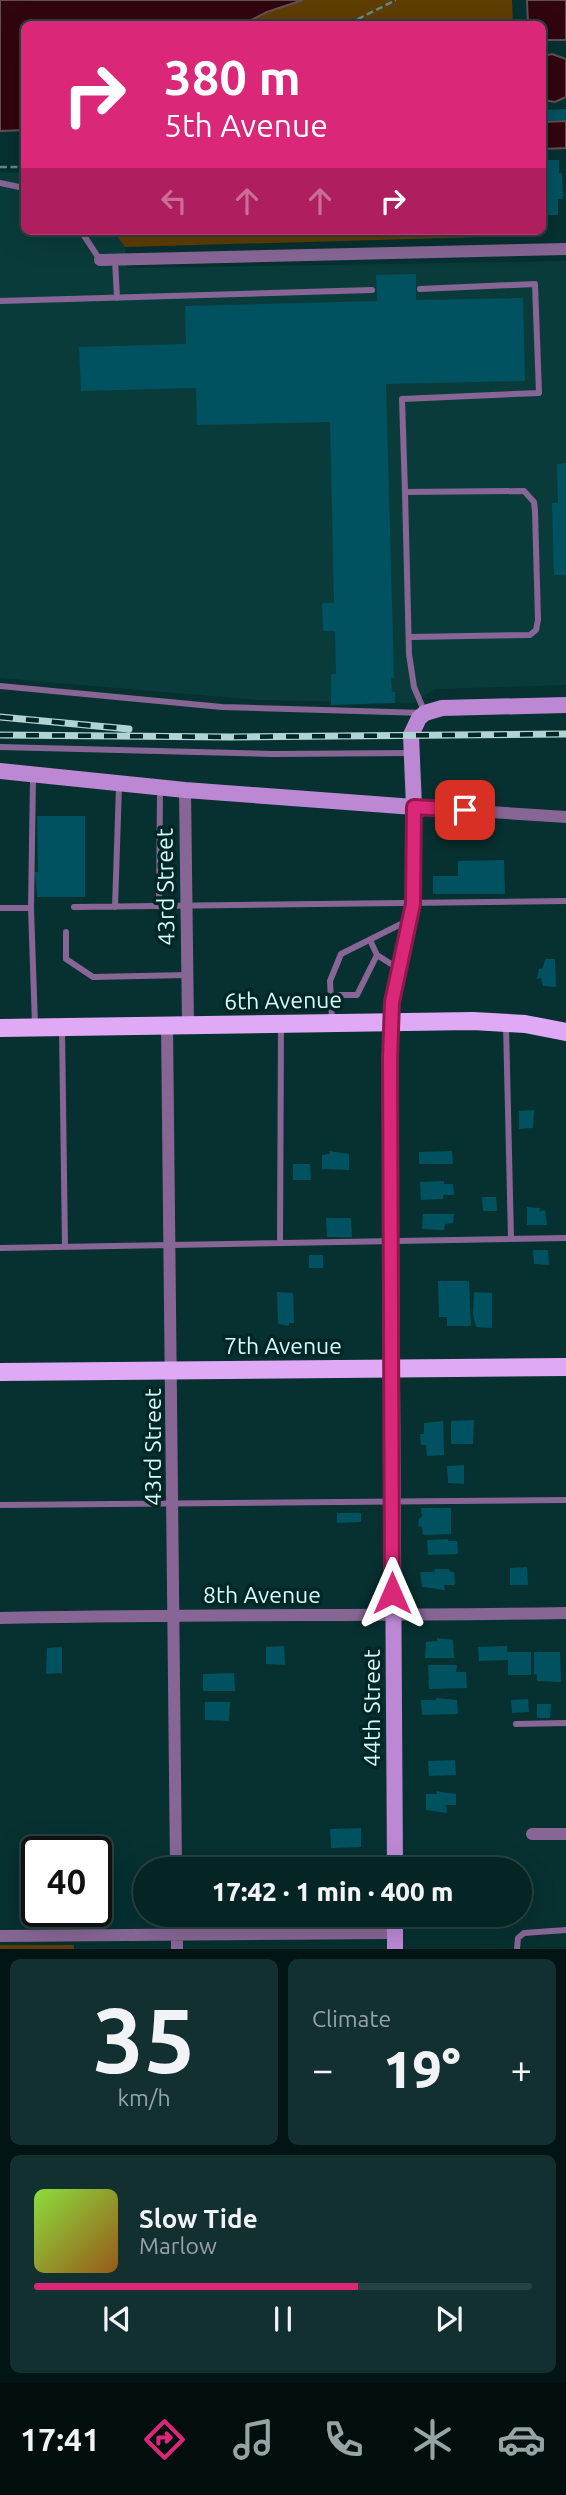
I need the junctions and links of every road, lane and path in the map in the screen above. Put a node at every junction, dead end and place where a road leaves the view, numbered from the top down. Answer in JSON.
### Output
{"nodes":[{"id":1,"x":396,"y":0,"type":"edge"},
{"id":2,"x":354,"y":21,"type":"edge"},
{"id":3,"x":0,"y":167,"type":"edge"},
{"id":4,"x":21,"y":167,"type":"edge"},
{"id":5,"x":0,"y":183,"type":"edge"},
{"id":6,"x":21,"y":187,"type":"edge"},
{"id":7,"x":84,"y":235,"type":"edge"},
{"id":8,"x":566,"y":249,"type":"edge"},
{"id":9,"x":100,"y":260,"type":"joint"},
{"id":10,"x":115,"y":260,"type":"junction"},
{"id":11,"x":420,"y":289,"type":"dead end"},
{"id":12,"x":372,"y":290,"type":"dead end"},
{"id":13,"x":117,"y":298,"type":"junction"},
{"id":14,"x":0,"y":301,"type":"edge"},
{"id":15,"x":405,"y":492,"type":"junction"},
{"id":16,"x":410,"y":637,"type":"junction"},
{"id":17,"x":0,"y":686,"type":"edge"},
{"id":18,"x":566,"y":705,"type":"edge"},
{"id":19,"x":425,"y":713,"type":"junction"},
{"id":20,"x":0,"y":747,"type":"edge"},
{"id":21,"x":412,"y":753,"type":"junction"},
{"id":22,"x":0,"y":771,"type":"edge"},
{"id":23,"x":33,"y":774,"type":"junction"},
{"id":24,"x":119,"y":783,"type":"junction"},
{"id":25,"x":160,"y":788,"type":"junction"},
{"id":26,"x":184,"y":790,"type":"junction"},
{"id":27,"x":414,"y":807,"type":"junction"},
{"id":28,"x":566,"y":817,"type":"edge"},
{"id":29,"x":566,"y":901,"type":"edge"},
{"id":30,"x":116,"y":906,"type":"junction"},
{"id":31,"x":159,"y":906,"type":"junction"},
{"id":32,"x":186,"y":906,"type":"junction"},
{"id":33,"x":74,"y":907,"type":"dead end"},
{"id":34,"x":0,"y":908,"type":"edge"},
{"id":35,"x":31,"y":908,"type":"junction"},
{"id":36,"x":412,"y":912,"type":"junction"},
{"id":37,"x":66,"y":932,"type":"dead end"},
{"id":38,"x":370,"y":940,"type":"junction"},
{"id":39,"x":377,"y":955,"type":"junction"},
{"id":40,"x":335,"y":969,"type":"junction"},
{"id":41,"x":399,"y":969,"type":"junction"},
{"id":42,"x":343,"y":972,"type":"dead end"},
{"id":43,"x":187,"y":975,"type":"junction"},
{"id":44,"x":332,"y":995,"type":"junction"},
{"id":45,"x":390,"y":1022,"type":"junction"},
{"id":46,"x":332,"y":1023,"type":"junction"},
{"id":47,"x":506,"y":1023,"type":"junction"},
{"id":48,"x":281,"y":1024,"type":"junction"},
{"id":49,"x":167,"y":1025,"type":"junction"},
{"id":50,"x":188,"y":1025,"type":"junction"},
{"id":51,"x":0,"y":1027,"type":"edge"},
{"id":52,"x":35,"y":1027,"type":"junction"},
{"id":53,"x":62,"y":1027,"type":"junction"},
{"id":54,"x":566,"y":1032,"type":"edge"},
{"id":55,"x":566,"y":1238,"type":"edge"},
{"id":56,"x":511,"y":1239,"type":"junction"},
{"id":57,"x":391,"y":1242,"type":"junction"},
{"id":58,"x":281,"y":1243,"type":"junction"},
{"id":59,"x":171,"y":1246,"type":"junction"},
{"id":60,"x":65,"y":1247,"type":"junction"},
{"id":61,"x":0,"y":1248,"type":"edge"},
{"id":62,"x":566,"y":1367,"type":"edge"},
{"id":63,"x":391,"y":1368,"type":"junction"},
{"id":64,"x":172,"y":1370,"type":"junction"},
{"id":65,"x":0,"y":1372,"type":"edge"},
{"id":66,"x":566,"y":1500,"type":"edge"},
{"id":67,"x":392,"y":1501,"type":"junction"},
{"id":68,"x":173,"y":1504,"type":"junction"},
{"id":69,"x":0,"y":1505,"type":"edge"},
{"id":70,"x":566,"y":1614,"type":"edge"},
{"id":71,"x":173,"y":1615,"type":"junction"},
{"id":72,"x":393,"y":1616,"type":"junction"},
{"id":73,"x":0,"y":1618,"type":"edge"},
{"id":74,"x":566,"y":1723,"type":"edge"},
{"id":75,"x":516,"y":1724,"type":"dead end"},
{"id":76,"x":566,"y":1833,"type":"edge"},
{"id":77,"x":532,"y":1834,"type":"dead end"},
{"id":78,"x":176,"y":1857,"type":"edge"},
{"id":79,"x":395,"y":1857,"type":"edge"},
{"id":80,"x":177,"y":1927,"type":"edge"},
{"id":81,"x":566,"y":1930,"type":"edge"},
{"id":82,"x":177,"y":1935,"type":"junction"},
{"id":83,"x":0,"y":1936,"type":"edge"},
{"id":84,"x":395,"y":1941,"type":"edge"},
{"id":85,"x":177,"y":1949,"type":"edge"},
{"id":86,"x":517,"y":1949,"type":"edge"}],
"edges":[{"from":1,"to":2,"type":"path"},
{"from":3,"to":4,"type":"path"},
{"from":5,"to":6,"type":"lane"},
{"from":7,"to":9,"type":"lane"},
{"from":8,"to":10,"type":"street"},
{"from":9,"to":10,"type":"street"},
{"from":10,"to":13,"type":"lane"},
{"from":11,"to":15,"type":"lane"},
{"from":12,"to":13,"type":"lane"},
{"from":13,"to":14,"type":"lane"},
{"from":15,"to":16,"type":"lane"},
{"from":15,"to":16,"type":"lane"},
{"from":16,"to":19,"type":"lane"},
{"from":17,"to":19,"type":"lane"},
{"from":18,"to":19,"type":"street"},
{"from":19,"to":21,"type":"street","name":"44th Street"},
{"from":20,"to":21,"type":"lane"},
{"from":21,"to":27,"type":"street","name":"44th Street"},
{"from":22,"to":23,"type":"street"},
{"from":23,"to":24,"type":"street"},
{"from":23,"to":35,"type":"lane"},
{"from":24,"to":25,"type":"street"},
{"from":24,"to":30,"type":"lane"},
{"from":25,"to":26,"type":"street"},
{"from":25,"to":31,"type":"lane"},
{"from":26,"to":27,"type":"street"},
{"from":26,"to":32,"type":"street","name":"43rd Street"},
{"from":27,"to":28,"type":"street"},
{"from":27,"to":36,"type":"street","name":"44th Street"},
{"from":29,"to":36,"type":"lane"},
{"from":30,"to":31,"type":"lane"},
{"from":30,"to":33,"type":"lane"},
{"from":31,"to":32,"type":"lane"},
{"from":32,"to":36,"type":"lane"},
{"from":32,"to":43,"type":"street","name":"43rd Street"},
{"from":34,"to":35,"type":"lane"},
{"from":35,"to":52,"type":"lane"},
{"from":36,"to":38,"type":"lane"},
{"from":36,"to":41,"type":"street","name":"44th Street"},
{"from":37,"to":43,"type":"lane"},
{"from":38,"to":39,"type":"lane"},
{"from":38,"to":40,"type":"lane"},
{"from":39,"to":41,"type":"lane"},
{"from":39,"to":44,"type":"lane"},
{"from":40,"to":42,"type":"lane"},
{"from":40,"to":44,"type":"lane"},
{"from":41,"to":45,"type":"street","name":"44th Street"},
{"from":43,"to":50,"type":"street","name":"43rd Street"},
{"from":44,"to":46,"type":"lane"},
{"from":45,"to":46,"type":"main road","name":"6th Avenue"},
{"from":45,"to":47,"type":"main road","name":"6th Avenue"},
{"from":45,"to":57,"type":"street","name":"44th Street"},
{"from":46,"to":48,"type":"main road","name":"6th Avenue"},
{"from":47,"to":54,"type":"main road","name":"6th Avenue"},
{"from":47,"to":56,"type":"lane"},
{"from":48,"to":50,"type":"main road","name":"6th Avenue"},
{"from":48,"to":58,"type":"lane"},
{"from":49,"to":50,"type":"main road","name":"6th Avenue"},
{"from":49,"to":53,"type":"main road","name":"6th Avenue"},
{"from":49,"to":59,"type":"street","name":"43rd Street"},
{"from":51,"to":52,"type":"main road","name":"6th Avenue"},
{"from":52,"to":53,"type":"main road","name":"6th Avenue"},
{"from":53,"to":60,"type":"lane"},
{"from":55,"to":56,"type":"lane"},
{"from":56,"to":57,"type":"lane"},
{"from":57,"to":58,"type":"lane"},
{"from":57,"to":63,"type":"street","name":"44th Street"},
{"from":58,"to":59,"type":"lane"},
{"from":59,"to":60,"type":"lane"},
{"from":59,"to":64,"type":"street","name":"43rd Street"},
{"from":60,"to":61,"type":"lane"},
{"from":62,"to":63,"type":"main road","name":"7th Avenue"},
{"from":63,"to":64,"type":"main road","name":"7th Avenue"},
{"from":63,"to":67,"type":"street","name":"44th Street"},
{"from":64,"to":65,"type":"main road","name":"7th Avenue"},
{"from":64,"to":68,"type":"street","name":"43rd Street"},
{"from":66,"to":67,"type":"lane"},
{"from":67,"to":68,"type":"lane"},
{"from":67,"to":72,"type":"street","name":"44th Street"},
{"from":68,"to":69,"type":"lane"},
{"from":68,"to":71,"type":"street","name":"43rd Street"},
{"from":70,"to":72,"type":"street","name":"8th Avenue"},
{"from":71,"to":72,"type":"street","name":"8th Avenue"},
{"from":71,"to":73,"type":"street","name":"8th Avenue"},
{"from":71,"to":78,"type":"street","name":"43rd Street"},
{"from":72,"to":79,"type":"street","name":"44th Street"},
{"from":74,"to":75,"type":"lane"},
{"from":76,"to":77,"type":"street"},
{"from":80,"to":82,"type":"street"},
{"from":81,"to":86,"type":"lane"},
{"from":82,"to":83,"type":"street"},
{"from":82,"to":84,"type":"street"},
{"from":82,"to":85,"type":"street"}]}
